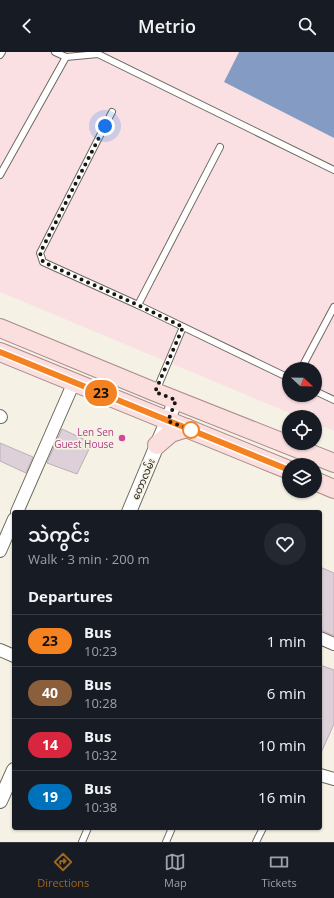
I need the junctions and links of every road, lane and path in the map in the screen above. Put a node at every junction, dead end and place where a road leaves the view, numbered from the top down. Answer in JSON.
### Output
{"nodes":[{"id":1,"x":2,"y":52,"type":"edge"},
{"id":2,"x":55,"y":52,"type":"edge"},
{"id":3,"x":99,"y":53,"type":"edge"},
{"id":4,"x":0,"y":56,"type":"edge"},
{"id":5,"x":66,"y":57,"type":"junction"},
{"id":6,"x":112,"y":112,"type":"dead end"},
{"id":7,"x":220,"y":147,"type":"dead end"},
{"id":8,"x":334,"y":170,"type":"edge"},
{"id":9,"x":0,"y":175,"type":"edge"},
{"id":10,"x":138,"y":305,"type":"junction"},
{"id":11,"x":334,"y":307,"type":"edge"},
{"id":12,"x":183,"y":327,"type":"junction"},
{"id":13,"x":0,"y":328,"type":"edge"},
{"id":14,"x":0,"y":352,"type":"edge"},
{"id":15,"x":305,"y":362,"type":"edge"},
{"id":16,"x":282,"y":375,"type":"edge"},
{"id":17,"x":74,"y":382,"type":"junction"},
{"id":18,"x":155,"y":392,"type":"junction"},
{"id":19,"x":322,"y":394,"type":"edge"},
{"id":20,"x":176,"y":400,"type":"junction"},
{"id":21,"x":334,"y":400,"type":"edge"},
{"id":22,"x":152,"y":414,"type":"junction"},
{"id":23,"x":168,"y":421,"type":"junction"},
{"id":24,"x":187,"y":428,"type":"junction"},
{"id":25,"x":266,"y":436,"type":"junction"},
{"id":26,"x":157,"y":445,"type":"junction"},
{"id":27,"x":257,"y":457,"type":"junction"},
{"id":28,"x":334,"y":464,"type":"edge"},
{"id":29,"x":282,"y":467,"type":"edge"},
{"id":30,"x":322,"y":484,"type":"edge"},
{"id":31,"x":334,"y":489,"type":"edge"},
{"id":32,"x":18,"y":510,"type":"edge"},
{"id":33,"x":130,"y":510,"type":"edge"},
{"id":34,"x":12,"y":524,"type":"edge"},
{"id":35,"x":0,"y":551,"type":"edge"},
{"id":36,"x":322,"y":639,"type":"edge"},
{"id":37,"x":334,"y":644,"type":"edge"},
{"id":38,"x":0,"y":650,"type":"edge"},
{"id":39,"x":12,"y":655,"type":"edge"},
{"id":40,"x":12,"y":774,"type":"edge"},
{"id":41,"x":0,"y":801,"type":"edge"},
{"id":42,"x":87,"y":830,"type":"edge"},
{"id":43,"x":171,"y":830,"type":"edge"},
{"id":44,"x":262,"y":830,"type":"edge"},
{"id":45,"x":82,"y":842,"type":"edge"},
{"id":46,"x":166,"y":842,"type":"edge"},
{"id":47,"x":256,"y":842,"type":"edge"}],
"edges":[{"from":1,"to":4,"type":"lane"},
{"from":2,"to":5,"type":"lane"},
{"from":3,"to":5,"type":"lane"},
{"from":3,"to":8,"type":"lane"},
{"from":5,"to":9,"type":"lane"},
{"from":6,"to":10,"type":"lane"},
{"from":7,"to":10,"type":"lane"},
{"from":10,"to":12,"type":"lane"},
{"from":11,"to":15,"type":"lane"},
{"from":12,"to":16,"type":"lane"},
{"from":12,"to":18,"type":"lane"},
{"from":13,"to":18,"type":"main road"},
{"from":14,"to":17,"type":"main road"},
{"from":17,"to":22,"type":"main road"},
{"from":17,"to":32,"type":"street"},
{"from":18,"to":20,"type":"main road"},
{"from":19,"to":21,"type":"lane"},
{"from":20,"to":23,"type":"street","name":"တောလမ်း"},
{"from":20,"to":25,"type":"main road"},
{"from":22,"to":23,"type":"main road"},
{"from":22,"to":26,"type":"main road"},
{"from":23,"to":24,"type":"main road"},
{"from":23,"to":26,"type":"street","name":"တောလမ်း"},
{"from":24,"to":26,"type":"main road"},
{"from":24,"to":27,"type":"main road"},
{"from":25,"to":27,"type":"main road"},
{"from":25,"to":28,"type":"main road"},
{"from":26,"to":33,"type":"street","name":"တောလမ်း"},
{"from":27,"to":29,"type":"main road"},
{"from":30,"to":31,"type":"main road"},
{"from":34,"to":35,"type":"street"},
{"from":36,"to":37,"type":"street"},
{"from":38,"to":39,"type":"street"},
{"from":40,"to":41,"type":"street"},
{"from":42,"to":45,"type":"lane"},
{"from":43,"to":46,"type":"lane"},
{"from":44,"to":47,"type":"lane"}]}
